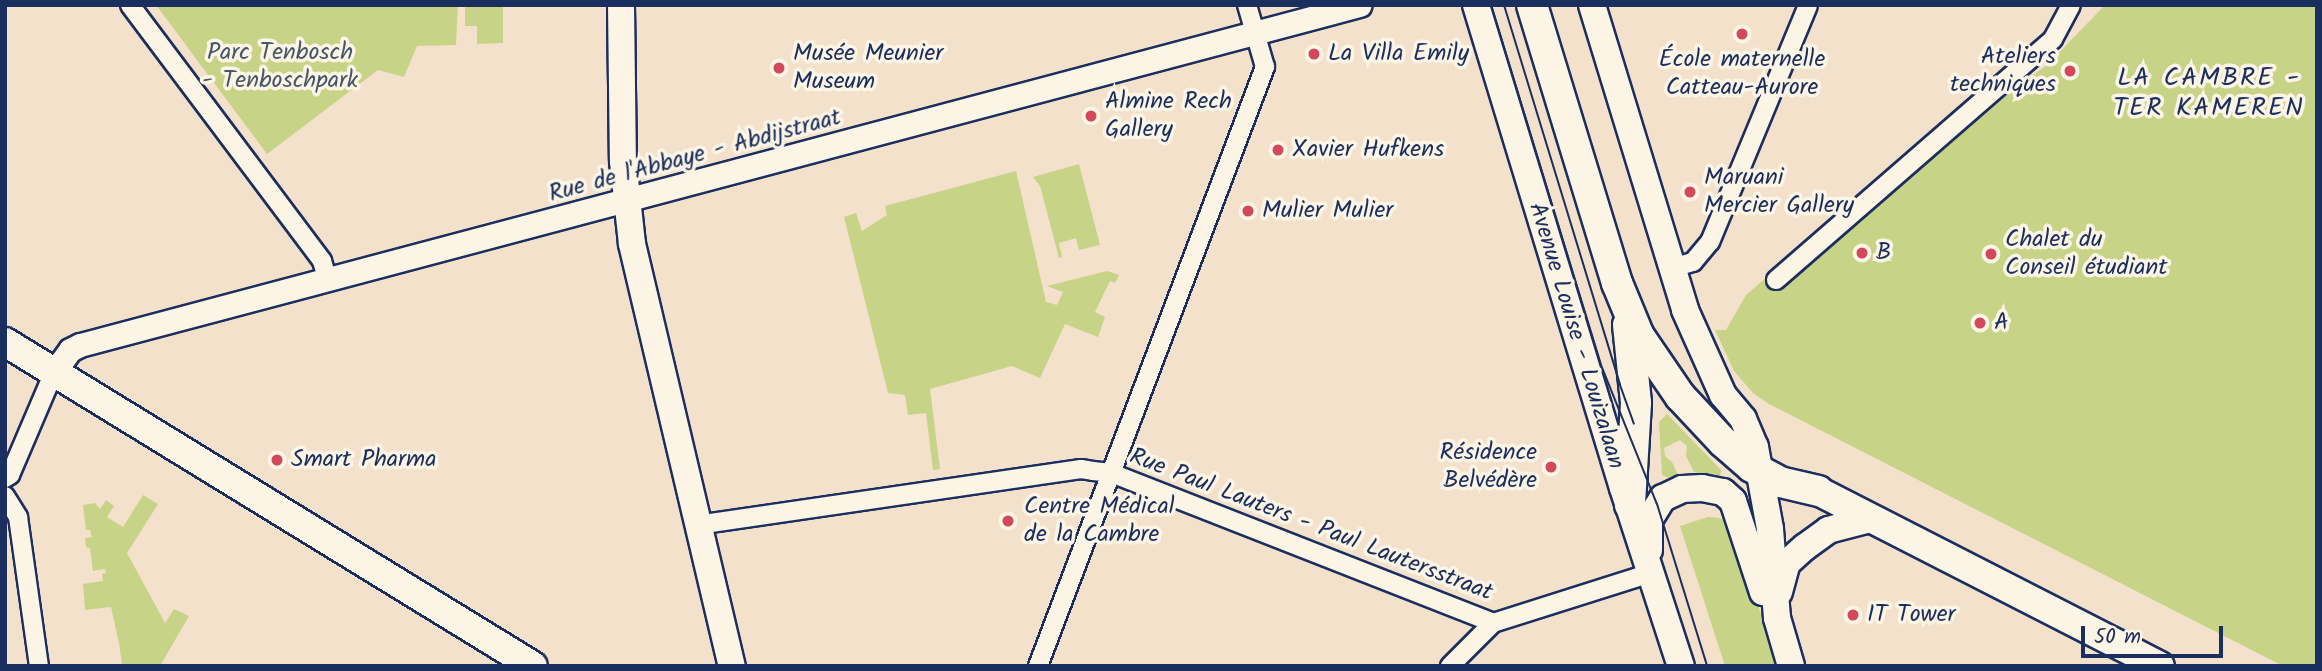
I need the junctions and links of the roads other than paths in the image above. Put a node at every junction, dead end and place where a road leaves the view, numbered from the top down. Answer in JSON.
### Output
{"nodes":[{"id":1,"x":130,"y":5,"type":"edge"},
{"id":2,"x":621,"y":5,"type":"edge"},
{"id":3,"x":1247,"y":5,"type":"edge"},
{"id":4,"x":1360,"y":5,"type":"edge"},
{"id":5,"x":1476,"y":5,"type":"edge"},
{"id":6,"x":1532,"y":5,"type":"edge"},
{"id":7,"x":1549,"y":5,"type":"edge"},
{"id":8,"x":1592,"y":5,"type":"edge"},
{"id":9,"x":1808,"y":5,"type":"edge"},
{"id":10,"x":2071,"y":5,"type":"edge"},
{"id":11,"x":1255,"y":33,"type":"junction"},
{"id":12,"x":627,"y":201,"type":"junction"},
{"id":13,"x":1672,"y":268,"type":"junction"},
{"id":14,"x":327,"y":277,"type":"junction"},
{"id":15,"x":1776,"y":280,"type":"dead end"},
{"id":16,"x":1626,"y":308,"type":"junction"},
{"id":17,"x":5,"y":342,"type":"edge"},
{"id":18,"x":54,"y":372,"type":"junction"},
{"id":19,"x":1758,"y":459,"type":"junction"},
{"id":20,"x":1111,"y":473,"type":"junction"},
{"id":21,"x":5,"y":478,"type":"edge"},
{"id":22,"x":1818,"y":491,"type":"joint"},
{"id":23,"x":5,"y":496,"type":"edge"},
{"id":24,"x":1630,"y":505,"type":"junction"},
{"id":25,"x":1871,"y":519,"type":"junction"},
{"id":26,"x":697,"y":525,"type":"junction"},
{"id":27,"x":1650,"y":567,"type":"junction"},
{"id":28,"x":1777,"y":618,"type":"junction"},
{"id":29,"x":1493,"y":623,"type":"junction"},
{"id":30,"x":1454,"y":662,"type":"edge"},
{"id":31,"x":730,"y":665,"type":"edge"},
{"id":32,"x":39,"y":666,"type":"edge"},
{"id":33,"x":533,"y":666,"type":"edge"},
{"id":34,"x":1038,"y":666,"type":"edge"},
{"id":35,"x":1681,"y":666,"type":"edge"},
{"id":36,"x":1791,"y":666,"type":"edge"},
{"id":37,"x":2160,"y":666,"type":"edge"}],
"edges":[{"from":1,"to":14,"type":"street"},
{"from":2,"to":12,"type":"main road"},
{"from":3,"to":11,"type":"street"},
{"from":4,"to":11,"type":"street","name":"Rue de l'Abbaye - Abdijstraat"},
{"from":5,"to":24,"type":"main road","name":"Avenue Louise - Louizalaan"},
{"from":6,"to":16,"type":"highway"},
{"from":7,"to":19,"type":"highway"},
{"from":8,"to":13,"type":"main road"},
{"from":9,"to":13,"type":"street"},
{"from":10,"to":15,"type":"street"},
{"from":11,"to":12,"type":"street","name":"Rue de l'Abbaye - Abdijstraat"},
{"from":11,"to":20,"type":"street"},
{"from":12,"to":14,"type":"street","name":"Rue de l'Abbaye - Abdijstraat"},
{"from":12,"to":26,"type":"main road"},
{"from":13,"to":19,"type":"main road"},
{"from":14,"to":18,"type":"street","name":"Rue de l'Abbaye - Abdijstraat"},
{"from":16,"to":19,"type":"highway"},
{"from":16,"to":24,"type":"highway"},
{"from":17,"to":18,"type":"main road"},
{"from":18,"to":21,"type":"street"},
{"from":18,"to":33,"type":"main road"},
{"from":19,"to":22,"type":"highway"},
{"from":19,"to":28,"type":"main road"},
{"from":20,"to":26,"type":"street","name":"Rue Paul Lauters - Paul Lautersstraat"},
{"from":20,"to":29,"type":"street","name":"Rue Paul Lauters - Paul Lautersstraat"},
{"from":20,"to":34,"type":"street"},
{"from":22,"to":25,"type":"main road"},
{"from":23,"to":32,"type":"street"},
{"from":24,"to":27,"type":"main road","name":"Avenue Louise - Louizalaan"},
{"from":25,"to":28,"type":"main road"},
{"from":25,"to":37,"type":"main road"},
{"from":26,"to":31,"type":"main road"},
{"from":27,"to":28,"type":"main road"},
{"from":27,"to":29,"type":"street","name":"Rue Paul Lauters - Paul Lautersstraat"},
{"from":27,"to":35,"type":"main road","name":"Avenue Louise - Louizalaan"},
{"from":28,"to":36,"type":"main road"},
{"from":29,"to":30,"type":"street"}]}
